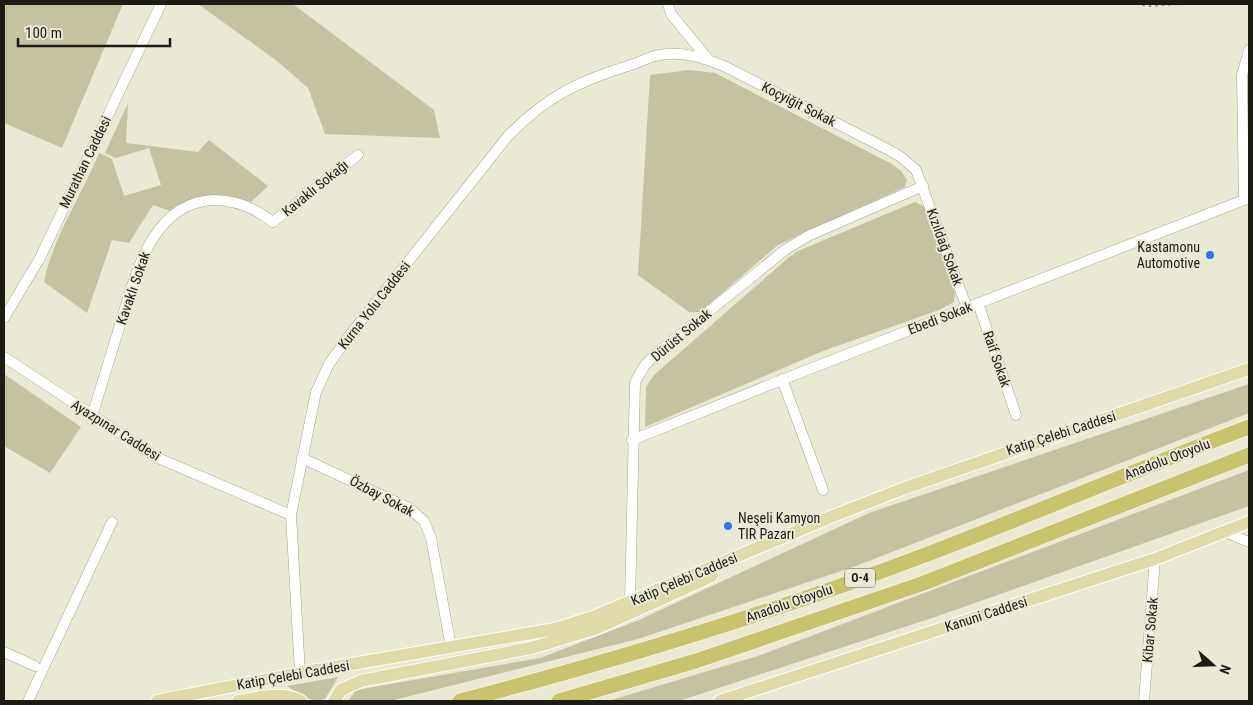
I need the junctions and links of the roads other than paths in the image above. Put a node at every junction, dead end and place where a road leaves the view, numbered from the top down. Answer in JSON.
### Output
{"nodes":[{"id":1,"x":161,"y":4,"type":"edge"},
{"id":2,"x":668,"y":4,"type":"edge"},
{"id":3,"x":1249,"y":50,"type":"edge"},
{"id":4,"x":658,"y":55,"type":"joint"},
{"id":5,"x":709,"y":60,"type":"junction"},
{"id":6,"x":358,"y":155,"type":"dead end"},
{"id":7,"x":923,"y":186,"type":"junction"},
{"id":8,"x":1246,"y":199,"type":"edge"},
{"id":9,"x":273,"y":222,"type":"joint"},
{"id":10,"x":978,"y":303,"type":"junction"},
{"id":11,"x":966,"y":308,"type":"junction"},
{"id":12,"x":4,"y":318,"type":"edge"},
{"id":13,"x":4,"y":357,"type":"edge"},
{"id":14,"x":1249,"y":369,"type":"edge"},
{"id":15,"x":782,"y":379,"type":"junction"},
{"id":16,"x":1016,"y":415,"type":"dead end"},
{"id":17,"x":92,"y":416,"type":"junction"},
{"id":18,"x":1249,"y":427,"type":"edge"},
{"id":19,"x":632,"y":440,"type":"junction"},
{"id":20,"x":1249,"y":455,"type":"edge"},
{"id":21,"x":302,"y":458,"type":"junction"},
{"id":22,"x":823,"y":490,"type":"dead end"},
{"id":23,"x":291,"y":515,"type":"junction"},
{"id":24,"x":833,"y":516,"type":"junction"},
{"id":25,"x":112,"y":522,"type":"dead end"},
{"id":26,"x":1249,"y":522,"type":"edge"},
{"id":27,"x":1226,"y":532,"type":"junction"},
{"id":28,"x":1249,"y":542,"type":"edge"},
{"id":29,"x":1155,"y":559,"type":"junction"},
{"id":30,"x":630,"y":602,"type":"junction"},
{"id":31,"x":451,"y":647,"type":"junction"},
{"id":32,"x":4,"y":652,"type":"edge"},
{"id":33,"x":36,"y":666,"type":"dead end"},
{"id":34,"x":300,"y":673,"type":"junction"},
{"id":35,"x":29,"y":699,"type":"dead end"},
{"id":36,"x":157,"y":701,"type":"edge"},
{"id":37,"x":238,"y":701,"type":"edge"},
{"id":38,"x":301,"y":701,"type":"edge"},
{"id":39,"x":334,"y":701,"type":"edge"},
{"id":40,"x":460,"y":701,"type":"edge"},
{"id":41,"x":560,"y":701,"type":"edge"},
{"id":42,"x":720,"y":701,"type":"edge"},
{"id":43,"x":1144,"y":701,"type":"edge"}],
"edges":[{"from":1,"to":12,"type":"street","name":"Murathan Caddesi"},
{"from":2,"to":5,"type":"street"},
{"from":3,"to":8,"type":"street"},
{"from":4,"to":5,"type":"street","name":"Koçyiğit Sokak"},
{"from":4,"to":21,"type":"street","name":"Kurna Yolu Caddesi"},
{"from":5,"to":7,"type":"street","name":"Koçyiğit Sokak"},
{"from":6,"to":9,"type":"street","name":"Kavaklı Sokağı"},
{"from":7,"to":11,"type":"street","name":"Kızıldağ Sokak"},
{"from":7,"to":19,"type":"street","name":"Dürüst Sokak"},
{"from":8,"to":10,"type":"street","name":"Ebedi Sokak"},
{"from":9,"to":17,"type":"street","name":"Kavaklı Sokak"},
{"from":10,"to":11,"type":"street","name":"Ebedi Sokak"},
{"from":10,"to":16,"type":"street","name":"Raif Sokak"},
{"from":11,"to":15,"type":"street","name":"Ebedi Sokak"},
{"from":13,"to":17,"type":"street","name":"Ayazpınar Caddesi"},
{"from":14,"to":24,"type":"main road","name":"Katip Çelebi Caddesi"},
{"from":15,"to":19,"type":"street","name":"Ebedi Sokak"},
{"from":15,"to":22,"type":"street"},
{"from":17,"to":23,"type":"street","name":"Ayazpınar Caddesi"},
{"from":18,"to":40,"type":"highway","name":"Anadolu Otoyolu","number":"O-4"},
{"from":19,"to":30,"type":"street","name":"Dürüst Sokak"},
{"from":20,"to":41,"type":"highway","name":"Anadolu Otoyolu","number":"O-4"},
{"from":21,"to":23,"type":"street","name":"Kurna Yolu Caddesi"},
{"from":21,"to":31,"type":"street","name":"Özbay Sokak"},
{"from":23,"to":34,"type":"street","name":"Kurna Yolu Caddesi"},
{"from":24,"to":30,"type":"main road","name":"Katip Çelebi Caddesi"},
{"from":24,"to":39,"type":"main road"},
{"from":25,"to":35,"type":"street"},
{"from":26,"to":27,"type":"main road","name":"Kanuni Caddesi"},
{"from":27,"to":28,"type":"street"},
{"from":27,"to":29,"type":"main road","name":"Kanuni Caddesi"},
{"from":29,"to":42,"type":"main road","name":"Kanuni Caddesi"},
{"from":29,"to":43,"type":"street","name":"Kibar Sokak"},
{"from":30,"to":31,"type":"main road","name":"Katip Çelebi Caddesi"},
{"from":31,"to":34,"type":"main road","name":"Katip Çelebi Caddesi"},
{"from":32,"to":33,"type":"street"},
{"from":34,"to":36,"type":"main road","name":"Katip Çelebi Caddesi"},
{"from":37,"to":38,"type":"main road"}]}
